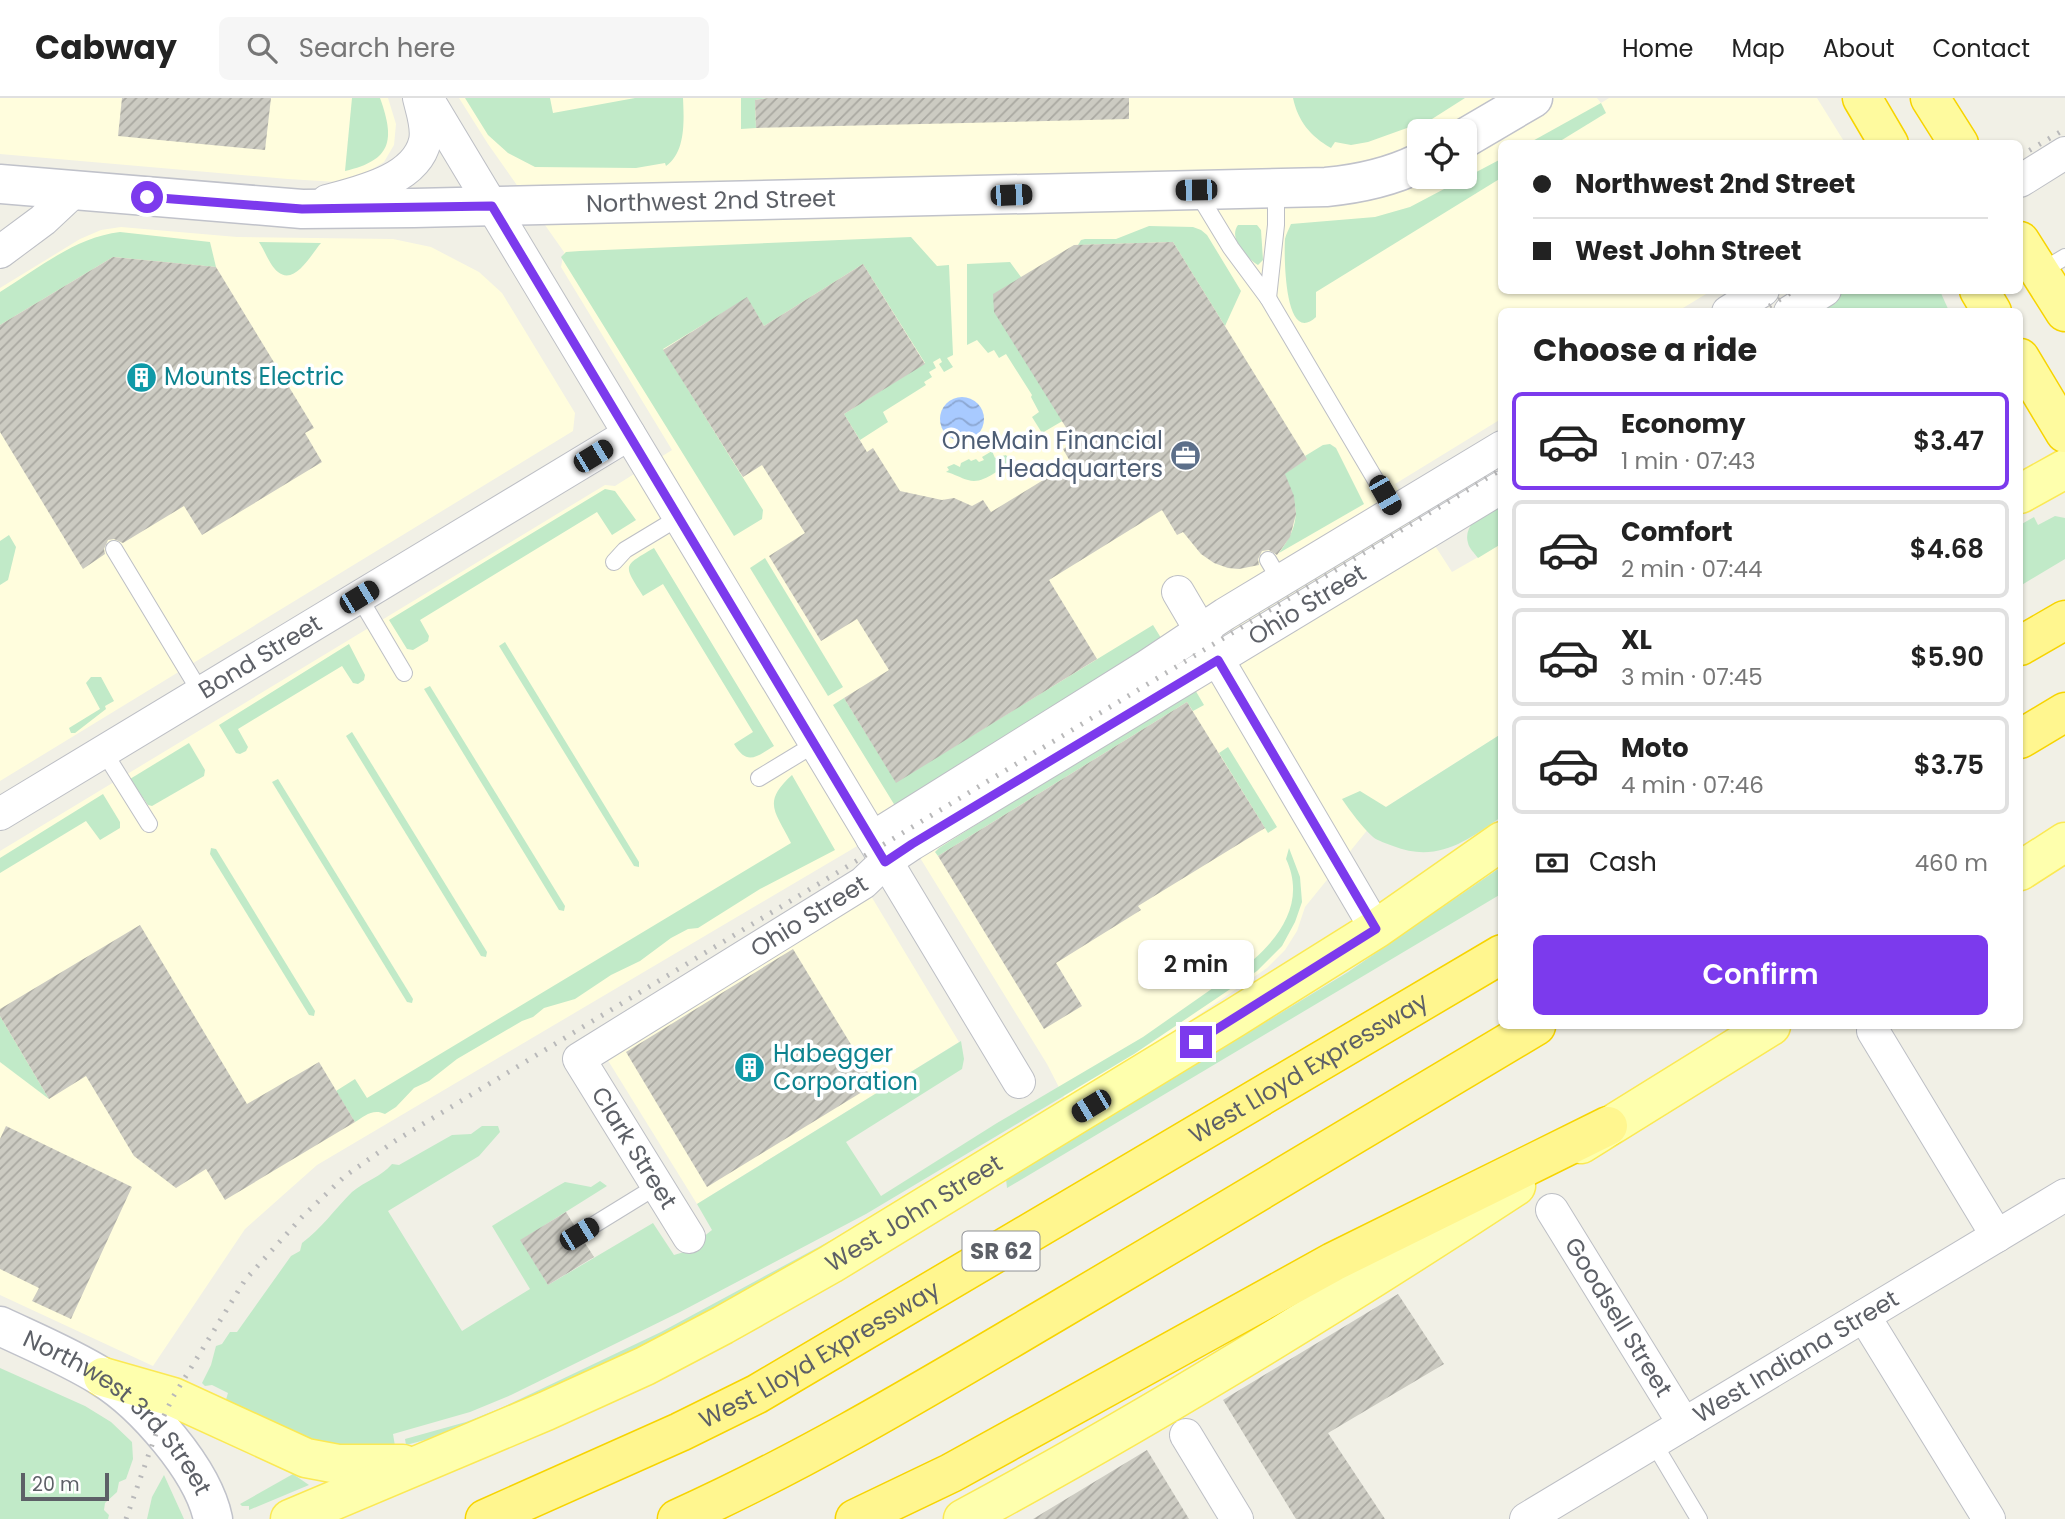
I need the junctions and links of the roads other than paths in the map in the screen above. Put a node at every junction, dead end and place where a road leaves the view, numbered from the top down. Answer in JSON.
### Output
{"nodes":[{"id":1,"x":419,"y":98,"type":"edge"},
{"id":2,"x":427,"y":98,"type":"edge"},
{"id":3,"x":1533,"y":98,"type":"edge"},
{"id":4,"x":1862,"y":98,"type":"edge"},
{"id":5,"x":1930,"y":98,"type":"edge"},
{"id":6,"x":1477,"y":131,"type":"edge"},
{"id":7,"x":1887,"y":140,"type":"edge"},
{"id":8,"x":1956,"y":140,"type":"edge"},
{"id":9,"x":2065,"y":153,"type":"edge"},
{"id":10,"x":1407,"y":168,"type":"edge"},
{"id":11,"x":2023,"y":179,"type":"edge"},
{"id":12,"x":0,"y":184,"type":"edge"},
{"id":13,"x":1276,"y":188,"type":"junction"},
{"id":14,"x":1196,"y":190,"type":"junction"},
{"id":15,"x":74,"y":191,"type":"junction"},
{"id":16,"x":492,"y":206,"type":"junction"},
{"id":17,"x":302,"y":209,"type":"junction"},
{"id":18,"x":2023,"y":243,"type":"edge"},
{"id":19,"x":0,"y":251,"type":"edge"},
{"id":20,"x":2052,"y":265,"type":"edge"},
{"id":21,"x":1757,"y":294,"type":"edge"},
{"id":22,"x":1819,"y":294,"type":"edge"},
{"id":23,"x":1268,"y":298,"type":"junction"},
{"id":24,"x":1734,"y":308,"type":"edge"},
{"id":25,"x":1796,"y":308,"type":"edge"},
{"id":26,"x":2065,"y":312,"type":"edge"},
{"id":27,"x":2023,"y":363,"type":"edge"},
{"id":28,"x":2065,"y":433,"type":"edge"},
{"id":29,"x":629,"y":434,"type":"junction"},
{"id":30,"x":1498,"y":449,"type":"edge"},
{"id":31,"x":2065,"y":468,"type":"edge"},
{"id":32,"x":1498,"y":489,"type":"edge"},
{"id":33,"x":2023,"y":493,"type":"edge"},
{"id":34,"x":1394,"y":510,"type":"junction"},
{"id":35,"x":678,"y":518,"type":"junction"},
{"id":36,"x":114,"y":549,"type":"dead end"},
{"id":37,"x":614,"y":562,"type":"dead end"},
{"id":38,"x":1178,"y":592,"type":"dead end"},
{"id":39,"x":359,"y":597,"type":"junction"},
{"id":40,"x":2065,"y":620,"type":"edge"},
{"id":41,"x":1200,"y":630,"type":"junction"},
{"id":42,"x":2023,"y":644,"type":"edge"},
{"id":43,"x":1218,"y":660,"type":"junction"},
{"id":44,"x":404,"y":673,"type":"dead end"},
{"id":45,"x":201,"y":693,"type":"junction"},
{"id":46,"x":2065,"y":712,"type":"edge"},
{"id":47,"x":2023,"y":736,"type":"edge"},
{"id":48,"x":815,"y":744,"type":"junction"},
{"id":49,"x":104,"y":752,"type":"junction"},
{"id":50,"x":758,"y":778,"type":"dead end"},
{"id":51,"x":0,"y":814,"type":"edge"},
{"id":52,"x":149,"y":824,"type":"dead end"},
{"id":53,"x":2065,"y":842,"type":"edge"},
{"id":54,"x":1498,"y":844,"type":"edge"},
{"id":55,"x":878,"y":850,"type":"junction"},
{"id":56,"x":2023,"y":869,"type":"edge"},
{"id":57,"x":1376,"y":929,"type":"junction"},
{"id":58,"x":1498,"y":956,"type":"edge"},
{"id":59,"x":1531,"y":1029,"type":"edge"},
{"id":60,"x":1766,"y":1029,"type":"edge"},
{"id":61,"x":1873,"y":1031,"type":"dead end"},
{"id":62,"x":579,"y":1059,"type":"joint"},
{"id":63,"x":1018,"y":1082,"type":"dead end"},
{"id":64,"x":1608,"y":1126,"type":"junction"},
{"id":65,"x":657,"y":1186,"type":"junction"},
{"id":66,"x":2065,"y":1195,"type":"edge"},
{"id":67,"x":1552,"y":1210,"type":"dead end"},
{"id":68,"x":579,"y":1234,"type":"dead end"},
{"id":69,"x":1997,"y":1236,"type":"junction"},
{"id":70,"x":689,"y":1237,"type":"dead end"},
{"id":71,"x":1864,"y":1316,"type":"junction"},
{"id":72,"x":0,"y":1326,"type":"edge"},
{"id":73,"x":103,"y":1377,"type":"junction"},
{"id":74,"x":1684,"y":1424,"type":"junction"},
{"id":75,"x":1186,"y":1435,"type":"dead end"},
{"id":76,"x":1653,"y":1442,"type":"junction"},
{"id":77,"x":423,"y":1464,"type":"junction"},
{"id":78,"x":1693,"y":1517,"type":"edge"},
{"id":79,"x":213,"y":1519,"type":"edge"},
{"id":80,"x":290,"y":1519,"type":"edge"},
{"id":81,"x":485,"y":1519,"type":"edge"},
{"id":82,"x":677,"y":1519,"type":"edge"},
{"id":83,"x":855,"y":1519,"type":"edge"},
{"id":84,"x":963,"y":1519,"type":"edge"},
{"id":85,"x":1237,"y":1519,"type":"edge"},
{"id":86,"x":1526,"y":1519,"type":"edge"},
{"id":87,"x":1989,"y":1519,"type":"edge"}],
"edges":[{"from":1,"to":17,"type":"street"},
{"from":2,"to":16,"type":"street"},
{"from":3,"to":6,"type":"main road"},
{"from":4,"to":7,"type":"highway"},
{"from":5,"to":8,"type":"highway"},
{"from":9,"to":11,"type":"street"},
{"from":10,"to":13,"type":"main road","name":"Northwest 2nd Street"},
{"from":12,"to":15,"type":"main road","name":"Northwest 2nd Street"},
{"from":13,"to":14,"type":"main road","name":"Northwest 2nd Street"},
{"from":13,"to":23,"type":"lane"},
{"from":14,"to":16,"type":"main road","name":"Northwest 2nd Street"},
{"from":14,"to":23,"type":"lane"},
{"from":15,"to":17,"type":"main road","name":"Northwest 2nd Street"},
{"from":15,"to":19,"type":"street"},
{"from":16,"to":17,"type":"main road","name":"Northwest 2nd Street"},
{"from":16,"to":29,"type":"street"},
{"from":18,"to":20,"type":"highway"},
{"from":20,"to":26,"type":"highway"},
{"from":21,"to":24,"type":"street"},
{"from":22,"to":25,"type":"street"},
{"from":23,"to":34,"type":"lane"},
{"from":27,"to":28,"type":"highway"},
{"from":29,"to":35,"type":"street"},
{"from":29,"to":39,"type":"street","name":"Bond Street"},
{"from":30,"to":34,"type":"street","name":"Ohio Street"},
{"from":31,"to":33,"type":"main road"},
{"from":32,"to":43,"type":"street","name":"Ohio Street"},
{"from":34,"to":41,"type":"street","name":"Ohio Street"},
{"from":35,"to":37,"type":"lane"},
{"from":35,"to":48,"type":"street"},
{"from":36,"to":45,"type":"lane"},
{"from":38,"to":41,"type":"street"},
{"from":39,"to":44,"type":"lane"},
{"from":39,"to":45,"type":"street","name":"Bond Street"},
{"from":40,"to":42,"type":"highway"},
{"from":41,"to":43,"type":"street"},
{"from":41,"to":55,"type":"street","name":"Ohio Street"},
{"from":43,"to":55,"type":"street","name":"Ohio Street"},
{"from":43,"to":57,"type":"street"},
{"from":45,"to":49,"type":"street","name":"Bond Street"},
{"from":46,"to":47,"type":"highway"},
{"from":48,"to":50,"type":"lane"},
{"from":48,"to":55,"type":"street"},
{"from":49,"to":51,"type":"street","name":"Bond Street"},
{"from":49,"to":52,"type":"lane"},
{"from":53,"to":56,"type":"main road"},
{"from":54,"to":57,"type":"main road","name":"West John Street"},
{"from":55,"to":62,"type":"street","name":"Ohio Street"},
{"from":55,"to":63,"type":"street"},
{"from":57,"to":77,"type":"main road","name":"West John Street"},
{"from":58,"to":81,"type":"highway","name":"West Lloyd Expressway","number":"SR 62"},
{"from":59,"to":82,"type":"highway"},
{"from":60,"to":64,"type":"main road"},
{"from":61,"to":69,"type":"street"},
{"from":62,"to":65,"type":"street","name":"Clark Street"},
{"from":64,"to":83,"type":"highway"},
{"from":64,"to":84,"type":"main road"},
{"from":65,"to":68,"type":"lane"},
{"from":65,"to":70,"type":"street","name":"Clark Street"},
{"from":66,"to":69,"type":"street","name":"West Indiana Street"},
{"from":67,"to":74,"type":"street","name":"Goodsell Street"},
{"from":69,"to":71,"type":"street","name":"West Indiana Street"},
{"from":71,"to":74,"type":"street","name":"West Indiana Street"},
{"from":71,"to":87,"type":"street"},
{"from":72,"to":73,"type":"main road","name":"Northwest 3rd Street"},
{"from":73,"to":77,"type":"main road"},
{"from":73,"to":79,"type":"main road","name":"Northwest 3rd Street"},
{"from":74,"to":76,"type":"street","name":"West Indiana Street"},
{"from":75,"to":85,"type":"street"},
{"from":76,"to":78,"type":"lane"},
{"from":76,"to":86,"type":"street","name":"West Indiana Street"},
{"from":77,"to":80,"type":"main road","name":"West John Street"}]}
